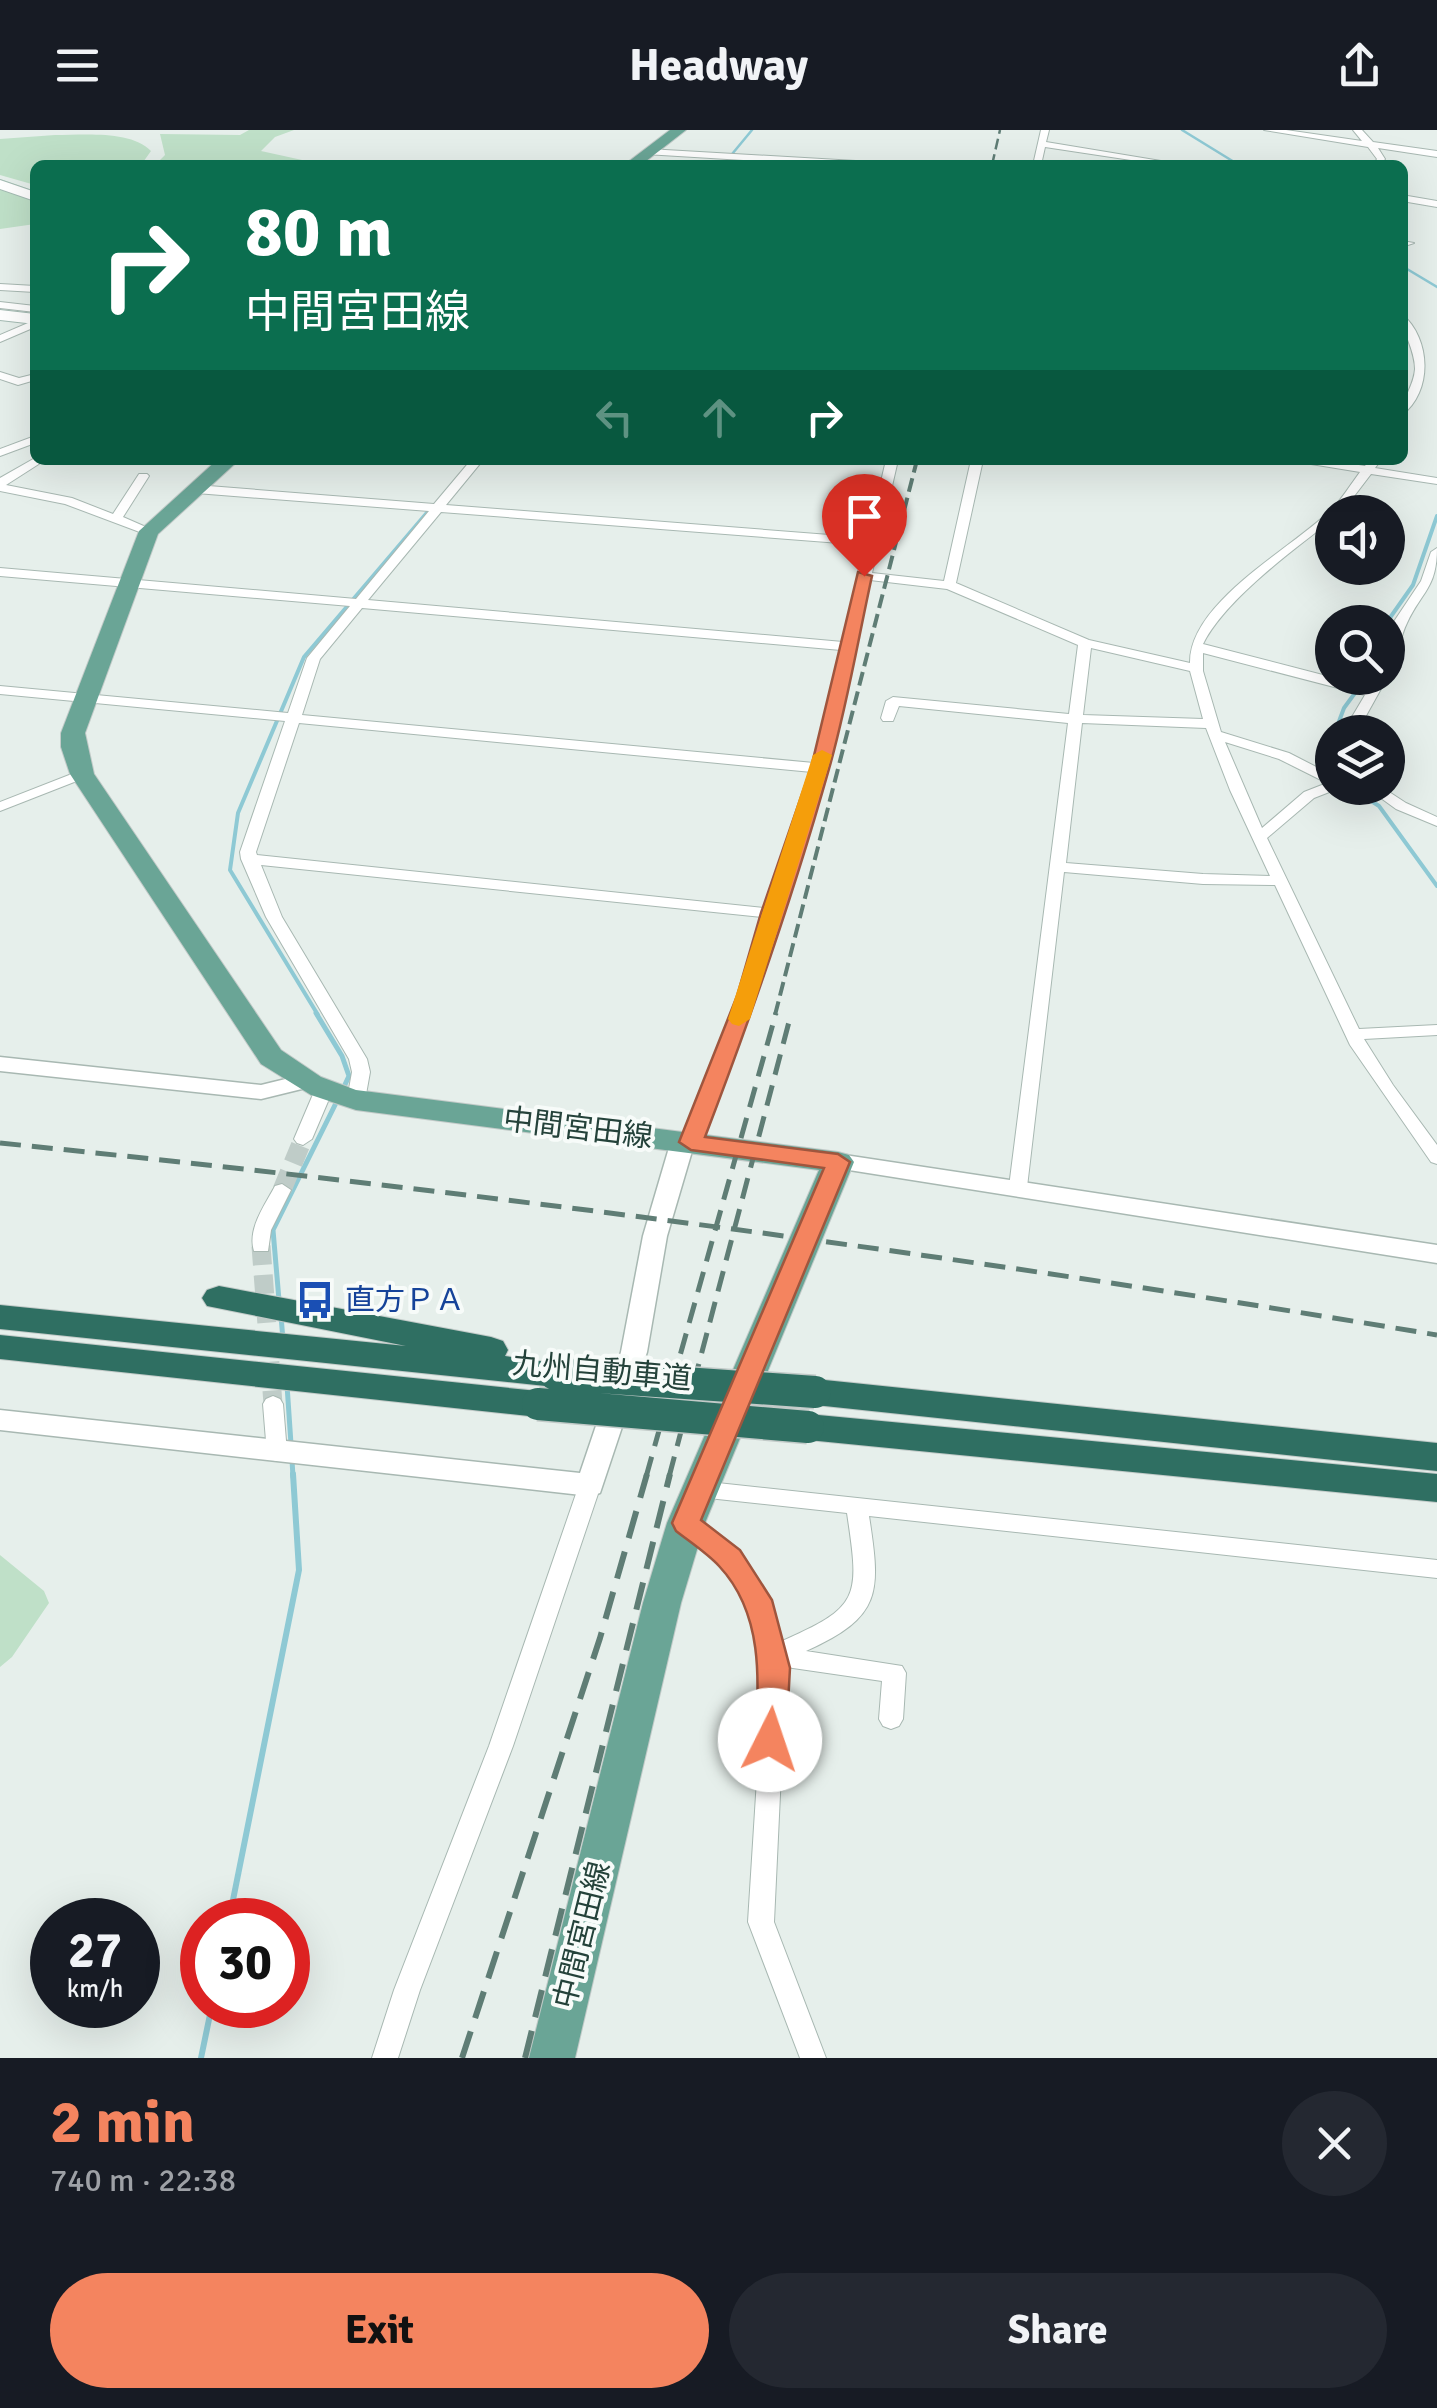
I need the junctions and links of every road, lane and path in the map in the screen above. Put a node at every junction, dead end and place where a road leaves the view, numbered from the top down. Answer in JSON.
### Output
{"nodes":[{"id":1,"x":679,"y":130,"type":"edge"},
{"id":2,"x":1044,"y":130,"type":"edge"},
{"id":3,"x":1268,"y":130,"type":"edge"},
{"id":4,"x":1358,"y":130,"type":"edge"},
{"id":5,"x":1042,"y":144,"type":"junction"},
{"id":6,"x":1372,"y":145,"type":"junction"},
{"id":7,"x":648,"y":152,"type":"junction"},
{"id":8,"x":1437,"y":154,"type":"edge"},
{"id":9,"x":638,"y":160,"type":"edge"},
{"id":10,"x":786,"y":160,"type":"edge"},
{"id":11,"x":1038,"y":160,"type":"edge"},
{"id":12,"x":1148,"y":160,"type":"edge"},
{"id":13,"x":1380,"y":160,"type":"edge"},
{"id":14,"x":0,"y":184,"type":"edge"},
{"id":15,"x":30,"y":195,"type":"edge"},
{"id":16,"x":1408,"y":199,"type":"edge"},
{"id":17,"x":1437,"y":204,"type":"edge"},
{"id":18,"x":0,"y":287,"type":"edge"},
{"id":19,"x":30,"y":289,"type":"edge"},
{"id":20,"x":0,"y":305,"type":"edge"},
{"id":21,"x":30,"y":308,"type":"edge"},
{"id":22,"x":0,"y":315,"type":"edge"},
{"id":23,"x":30,"y":320,"type":"edge"},
{"id":24,"x":30,"y":324,"type":"edge"},
{"id":25,"x":1408,"y":334,"type":"edge"},
{"id":26,"x":0,"y":339,"type":"edge"},
{"id":27,"x":0,"y":375,"type":"edge"},
{"id":28,"x":30,"y":378,"type":"edge"},
{"id":29,"x":1408,"y":404,"type":"edge"},
{"id":30,"x":30,"y":440,"type":"edge"},
{"id":31,"x":0,"y":453,"type":"edge"},
{"id":32,"x":31,"y":465,"type":"edge"},
{"id":33,"x":224,"y":465,"type":"edge"},
{"id":34,"x":473,"y":465,"type":"edge"},
{"id":35,"x":891,"y":465,"type":"edge"},
{"id":36,"x":976,"y":465,"type":"edge"},
{"id":37,"x":1331,"y":465,"type":"edge"},
{"id":38,"x":1372,"y":465,"type":"edge"},
{"id":39,"x":1367,"y":472,"type":"junction"},
{"id":40,"x":144,"y":476,"type":"dead end"},
{"id":41,"x":1437,"y":481,"type":"edge"},
{"id":42,"x":0,"y":485,"type":"edge"},
{"id":43,"x":196,"y":489,"type":"junction"},
{"id":44,"x":1349,"y":495,"type":"edge"},
{"id":45,"x":435,"y":507,"type":"junction"},
{"id":46,"x":114,"y":519,"type":"junction"},
{"id":47,"x":1315,"y":528,"type":"edge"},
{"id":48,"x":150,"y":531,"type":"junction"},
{"id":49,"x":870,"y":542,"type":"junction"},
{"id":50,"x":1437,"y":552,"type":"edge"},
{"id":51,"x":0,"y":572,"type":"edge"},
{"id":52,"x":864,"y":576,"type":"junction"},
{"id":53,"x":128,"y":582,"type":"junction"},
{"id":54,"x":949,"y":586,"type":"junction"},
{"id":55,"x":357,"y":603,"type":"junction"},
{"id":56,"x":1405,"y":614,"type":"edge"},
{"id":57,"x":1085,"y":643,"type":"junction"},
{"id":58,"x":846,"y":646,"type":"junction"},
{"id":59,"x":1196,"y":646,"type":"junction"},
{"id":60,"x":1198,"y":669,"type":"junction"},
{"id":61,"x":1315,"y":677,"type":"edge"},
{"id":62,"x":0,"y":690,"type":"edge"},
{"id":63,"x":84,"y":699,"type":"junction"},
{"id":64,"x":291,"y":718,"type":"junction"},
{"id":65,"x":888,"y":718,"type":"dead end"},
{"id":66,"x":1074,"y":719,"type":"junction"},
{"id":67,"x":1214,"y":730,"type":"junction"},
{"id":68,"x":820,"y":768,"type":"junction"},
{"id":69,"x":1315,"y":773,"type":"edge"},
{"id":70,"x":82,"y":774,"type":"junction"},
{"id":71,"x":1315,"y":792,"type":"edge"},
{"id":72,"x":1400,"y":805,"type":"edge"},
{"id":73,"x":0,"y":807,"type":"edge"},
{"id":74,"x":1437,"y":822,"type":"edge"},
{"id":75,"x":1259,"y":836,"type":"junction"},
{"id":76,"x":248,"y":859,"type":"junction"},
{"id":77,"x":1057,"y":866,"type":"junction"},
{"id":78,"x":1280,"y":881,"type":"junction"},
{"id":79,"x":771,"y":913,"type":"junction"},
{"id":80,"x":1437,"y":1030,"type":"edge"},
{"id":81,"x":1354,"y":1034,"type":"junction"},
{"id":82,"x":0,"y":1064,"type":"edge"},
{"id":83,"x":312,"y":1087,"type":"junction"},
{"id":84,"x":356,"y":1100,"type":"junction"},
{"id":85,"x":302,"y":1139,"type":"tunnel mouth"},
{"id":86,"x":687,"y":1142,"type":"junction"},
{"id":87,"x":1437,"y":1158,"type":"edge"},
{"id":88,"x":838,"y":1162,"type":"junction"},
{"id":89,"x":1018,"y":1186,"type":"junction"},
{"id":90,"x":282,"y":1190,"type":"tunnel mouth"},
{"id":91,"x":261,"y":1246,"type":"tunnel mouth"},
{"id":92,"x":1437,"y":1254,"type":"edge"},
{"id":93,"x":219,"y":1298,"type":"dead end"},
{"id":94,"x":0,"y":1317,"type":"edge"},
{"id":95,"x":0,"y":1347,"type":"edge"},
{"id":96,"x":550,"y":1380,"type":"junction"},
{"id":97,"x":273,"y":1404,"type":"tunnel mouth"},
{"id":98,"x":811,"y":1410,"type":"junction"},
{"id":99,"x":0,"y":1420,"type":"edge"},
{"id":100,"x":278,"y":1453,"type":"junction"},
{"id":101,"x":1437,"y":1456,"type":"edge"},
{"id":102,"x":590,"y":1484,"type":"junction"},
{"id":103,"x":1437,"y":1488,"type":"edge"},
{"id":104,"x":692,"y":1506,"type":"junction"},
{"id":105,"x":857,"y":1508,"type":"junction"},
{"id":106,"x":1437,"y":1569,"type":"edge"},
{"id":107,"x":772,"y":1656,"type":"junction"},
{"id":108,"x":891,"y":1719,"type":"dead end"},
{"id":109,"x":385,"y":2058,"type":"edge"},
{"id":110,"x":552,"y":2058,"type":"edge"},
{"id":111,"x":813,"y":2058,"type":"edge"}],
"edges":[{"from":1,"to":7,"type":"main road"},
{"from":2,"to":5,"type":"street"},
{"from":3,"to":6,"type":"street"},
{"from":4,"to":6,"type":"street"},
{"from":5,"to":11,"type":"street"},
{"from":5,"to":12,"type":"street"},
{"from":6,"to":8,"type":"street"},
{"from":6,"to":13,"type":"street"},
{"from":7,"to":9,"type":"main road"},
{"from":7,"to":10,"type":"street"},
{"from":14,"to":15,"type":"main road"},
{"from":16,"to":17,"type":"street"},
{"from":18,"to":19,"type":"street"},
{"from":20,"to":21,"type":"street"},
{"from":22,"to":23,"type":"main road"},
{"from":24,"to":26,"type":"street"},
{"from":25,"to":29,"type":"street"},
{"from":27,"to":28,"type":"street"},
{"from":30,"to":31,"type":"street"},
{"from":32,"to":42,"type":"street"},
{"from":33,"to":43,"type":"main road","name":"中間宮田線"},
{"from":34,"to":45,"type":"street"},
{"from":35,"to":49,"type":"street"},
{"from":36,"to":54,"type":"street"},
{"from":37,"to":39,"type":"street"},
{"from":38,"to":39,"type":"street"},
{"from":39,"to":41,"type":"street"},
{"from":39,"to":44,"type":"street"},
{"from":40,"to":46,"type":"street"},
{"from":42,"to":46,"type":"street"},
{"from":43,"to":45,"type":"street"},
{"from":43,"to":48,"type":"main road","name":"中間宮田線"},
{"from":45,"to":49,"type":"street"},
{"from":45,"to":55,"type":"street"},
{"from":46,"to":48,"type":"street"},
{"from":47,"to":59,"type":"street"},
{"from":48,"to":53,"type":"main road","name":"中間宮田線"},
{"from":49,"to":52,"type":"street"},
{"from":50,"to":56,"type":"street"},
{"from":51,"to":53,"type":"street"},
{"from":52,"to":54,"type":"street"},
{"from":52,"to":58,"type":"street"},
{"from":53,"to":55,"type":"street"},
{"from":53,"to":63,"type":"main road","name":"中間宮田線"},
{"from":54,"to":57,"type":"street"},
{"from":55,"to":58,"type":"street"},
{"from":55,"to":64,"type":"street"},
{"from":57,"to":60,"type":"street"},
{"from":57,"to":66,"type":"street"},
{"from":58,"to":68,"type":"street"},
{"from":59,"to":60,"type":"street"},
{"from":59,"to":61,"type":"street"},
{"from":60,"to":67,"type":"street"},
{"from":62,"to":63,"type":"street"},
{"from":63,"to":64,"type":"street"},
{"from":63,"to":70,"type":"main road","name":"中間宮田線"},
{"from":64,"to":68,"type":"street"},
{"from":64,"to":76,"type":"street"},
{"from":65,"to":66,"type":"street"},
{"from":66,"to":67,"type":"street"},
{"from":66,"to":77,"type":"street"},
{"from":67,"to":69,"type":"street"},
{"from":67,"to":75,"type":"street"},
{"from":68,"to":79,"type":"street"},
{"from":70,"to":73,"type":"street"},
{"from":70,"to":83,"type":"main road","name":"中間宮田線"},
{"from":71,"to":75,"type":"street"},
{"from":72,"to":74,"type":"street"},
{"from":75,"to":78,"type":"street"},
{"from":76,"to":79,"type":"street"},
{"from":76,"to":84,"type":"street"},
{"from":77,"to":78,"type":"street"},
{"from":77,"to":89,"type":"street"},
{"from":78,"to":81,"type":"street"},
{"from":79,"to":86,"type":"street"},
{"from":80,"to":81,"type":"street"},
{"from":81,"to":87,"type":"street"},
{"from":82,"to":83,"type":"street"},
{"from":83,"to":84,"type":"main road","name":"中間宮田線"},
{"from":83,"to":85,"type":"street"},
{"from":84,"to":86,"type":"main road","name":"中間宮田線"},
{"from":86,"to":88,"type":"main road","name":"中間宮田線"},
{"from":86,"to":102,"type":"street"},
{"from":88,"to":89,"type":"street"},
{"from":88,"to":104,"type":"main road","name":"中間宮田線"},
{"from":89,"to":92,"type":"street"},
{"from":90,"to":91,"type":"street"},
{"from":93,"to":96,"type":"highway"},
{"from":94,"to":96,"type":"highway","name":"九州自動車道"},
{"from":95,"to":96,"type":"highway","name":"九州自動車道"},
{"from":96,"to":98,"type":"highway","name":"九州自動車道","bridge":true},
{"from":96,"to":98,"type":"highway","name":"九州自動車道","bridge":true},
{"from":97,"to":100,"type":"street"},
{"from":98,"to":101,"type":"highway","name":"九州自動車道"},
{"from":98,"to":103,"type":"highway","name":"九州自動車道"},
{"from":99,"to":100,"type":"street"},
{"from":100,"to":102,"type":"street"},
{"from":102,"to":109,"type":"street"},
{"from":104,"to":105,"type":"street"},
{"from":104,"to":107,"type":"street"},
{"from":104,"to":110,"type":"main road","name":"中間宮田線"},
{"from":105,"to":106,"type":"street"},
{"from":105,"to":107,"type":"street"},
{"from":107,"to":108,"type":"street"},
{"from":107,"to":111,"type":"street"}]}
